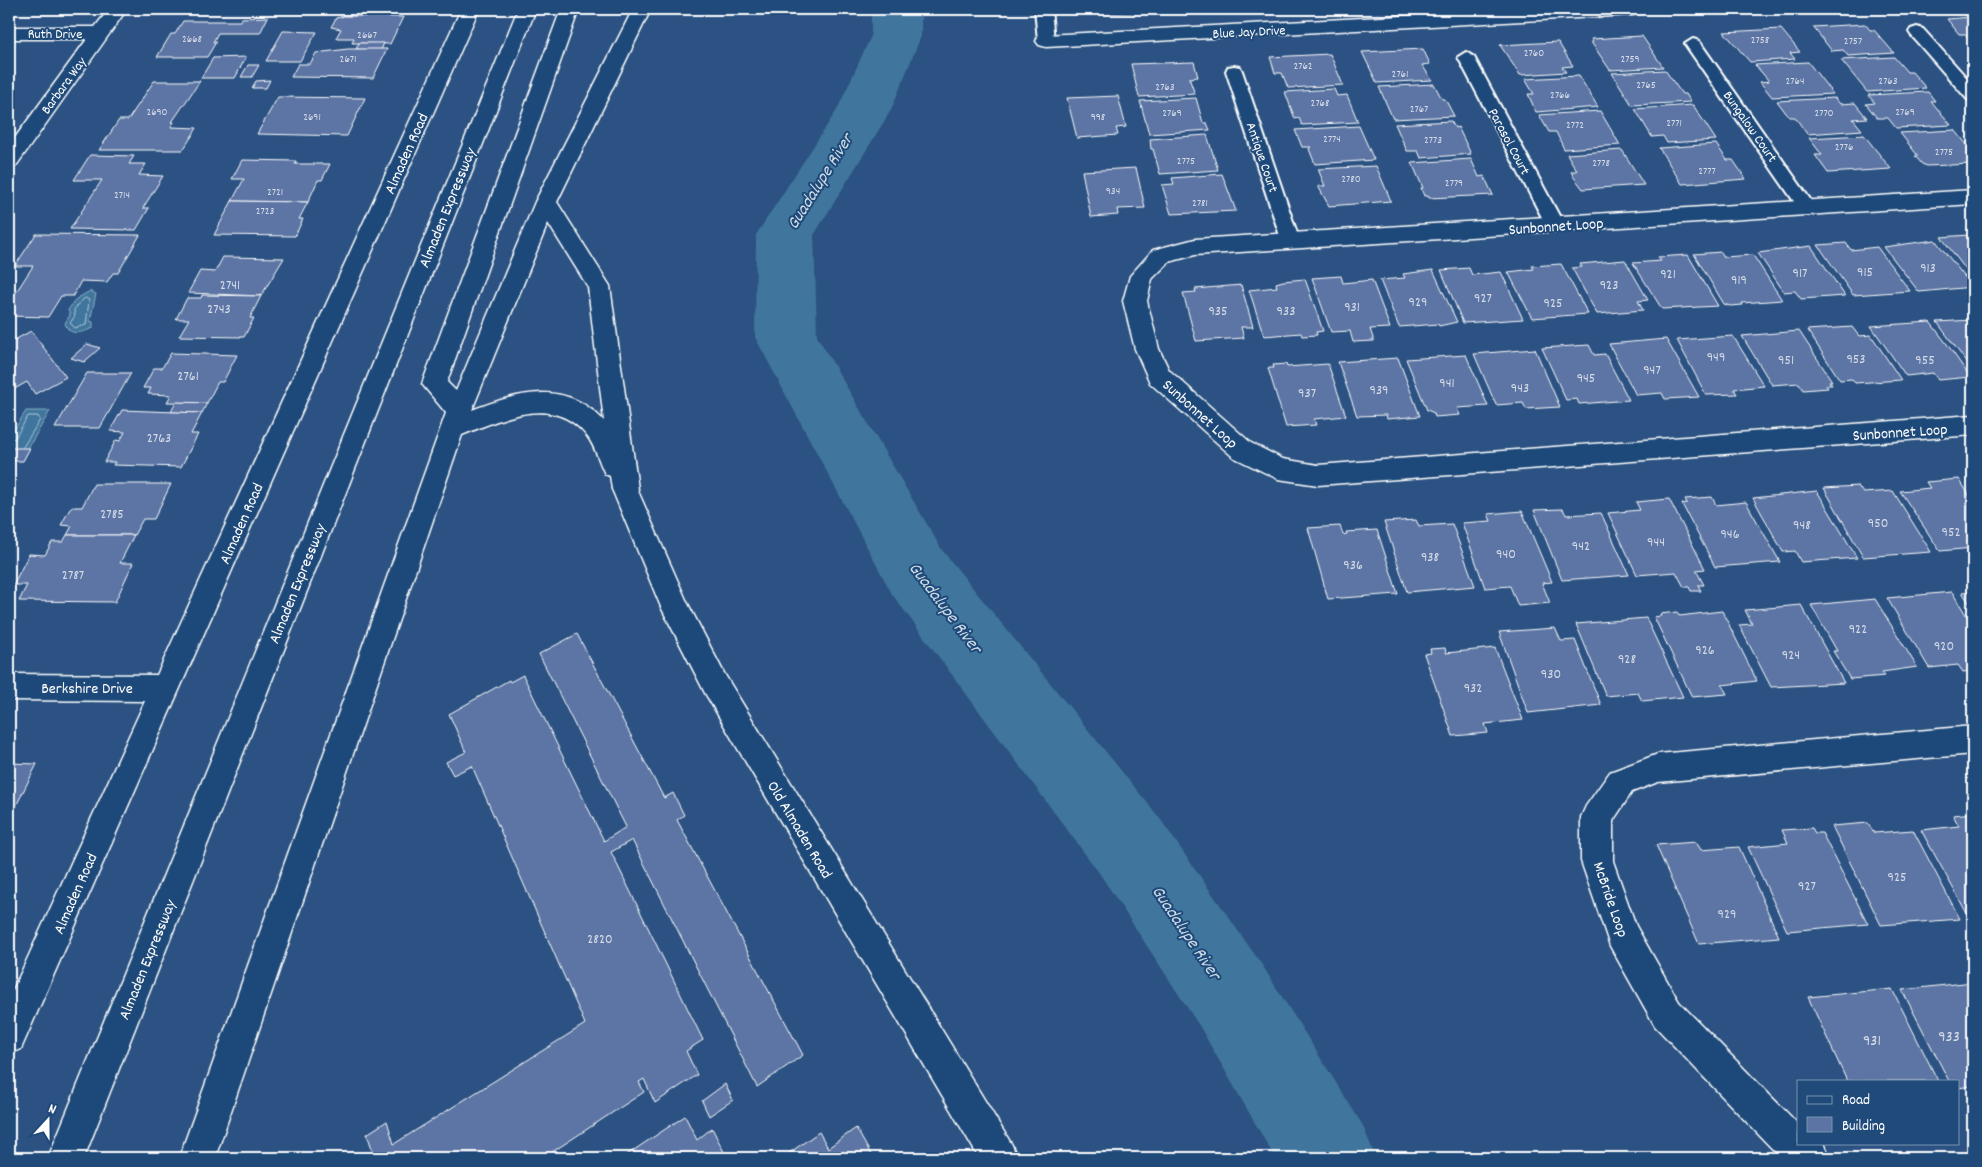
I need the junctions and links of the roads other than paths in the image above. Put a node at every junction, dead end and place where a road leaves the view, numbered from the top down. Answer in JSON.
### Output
{"nodes":[{"id":1,"x":118,"y":9,"type":"edge"},
{"id":2,"x":470,"y":9,"type":"edge"},
{"id":3,"x":527,"y":9,"type":"edge"},
{"id":4,"x":570,"y":9,"type":"edge"},
{"id":5,"x":642,"y":9,"type":"edge"},
{"id":6,"x":1043,"y":9,"type":"edge"},
{"id":7,"x":1632,"y":9,"type":"edge"},
{"id":8,"x":1221,"y":13,"type":"dead end"},
{"id":9,"x":1226,"y":32,"type":"junction"},
{"id":10,"x":1917,"y":32,"type":"dead end"},
{"id":11,"x":9,"y":33,"type":"edge"},
{"id":12,"x":101,"y":33,"type":"junction"},
{"id":13,"x":1046,"y":40,"type":"joint"},
{"id":14,"x":1694,"y":44,"type":"dead end"},
{"id":15,"x":1466,"y":57,"type":"dead end"},
{"id":16,"x":1234,"y":71,"type":"dead end"},
{"id":17,"x":1973,"y":95,"type":"edge"},
{"id":18,"x":9,"y":162,"type":"edge"},
{"id":19,"x":1973,"y":197,"type":"edge"},
{"id":20,"x":546,"y":202,"type":"junction"},
{"id":21,"x":1808,"y":208,"type":"junction"},
{"id":22,"x":1555,"y":225,"type":"junction"},
{"id":23,"x":1291,"y":242,"type":"junction"},
{"id":24,"x":456,"y":419,"type":"junction"},
{"id":25,"x":1973,"y":425,"type":"edge"},
{"id":26,"x":625,"y":489,"type":"junction"},
{"id":27,"x":9,"y":687,"type":"edge"},
{"id":28,"x":166,"y":688,"type":"junction"},
{"id":29,"x":1973,"y":740,"type":"edge"},
{"id":30,"x":9,"y":1037,"type":"edge"},
{"id":31,"x":66,"y":1158,"type":"edge"},
{"id":32,"x":197,"y":1158,"type":"edge"},
{"id":33,"x":999,"y":1158,"type":"edge"},
{"id":34,"x":1812,"y":1158,"type":"edge"}],
"edges":[{"from":1,"to":12,"type":"street","name":"Barbara Way"},
{"from":2,"to":28,"type":"street","name":"Almaden Road"},
{"from":3,"to":31,"type":"street","name":"Almaden Expressway"},
{"from":4,"to":24,"type":"street"},
{"from":5,"to":20,"type":"street"},
{"from":6,"to":13,"type":"lane"},
{"from":7,"to":9,"type":"street","name":"Blue Jay Drive"},
{"from":8,"to":9,"type":"street"},
{"from":9,"to":13,"type":"street","name":"Blue Jay Drive"},
{"from":10,"to":17,"type":"lane"},
{"from":11,"to":12,"type":"street","name":"Ruth Drive"},
{"from":12,"to":18,"type":"street","name":"Barbara Way"},
{"from":14,"to":21,"type":"lane","name":"Bungalow Court"},
{"from":15,"to":22,"type":"lane","name":"Parasol Court"},
{"from":16,"to":23,"type":"lane","name":"Antique Court"},
{"from":19,"to":21,"type":"street","name":"Sunbonnet Loop"},
{"from":20,"to":24,"type":"street"},
{"from":20,"to":26,"type":"street"},
{"from":21,"to":22,"type":"street","name":"Sunbonnet Loop"},
{"from":22,"to":23,"type":"street","name":"Sunbonnet Loop"},
{"from":23,"to":25,"type":"street","name":"Sunbonnet Loop"},
{"from":24,"to":26,"type":"street"},
{"from":24,"to":32,"type":"street"},
{"from":26,"to":33,"type":"street","name":"Old Almaden Road"},
{"from":27,"to":28,"type":"street","name":"Berkshire Drive"},
{"from":28,"to":30,"type":"street","name":"Almaden Road"},
{"from":29,"to":34,"type":"street","name":"McBride Loop"}]}
